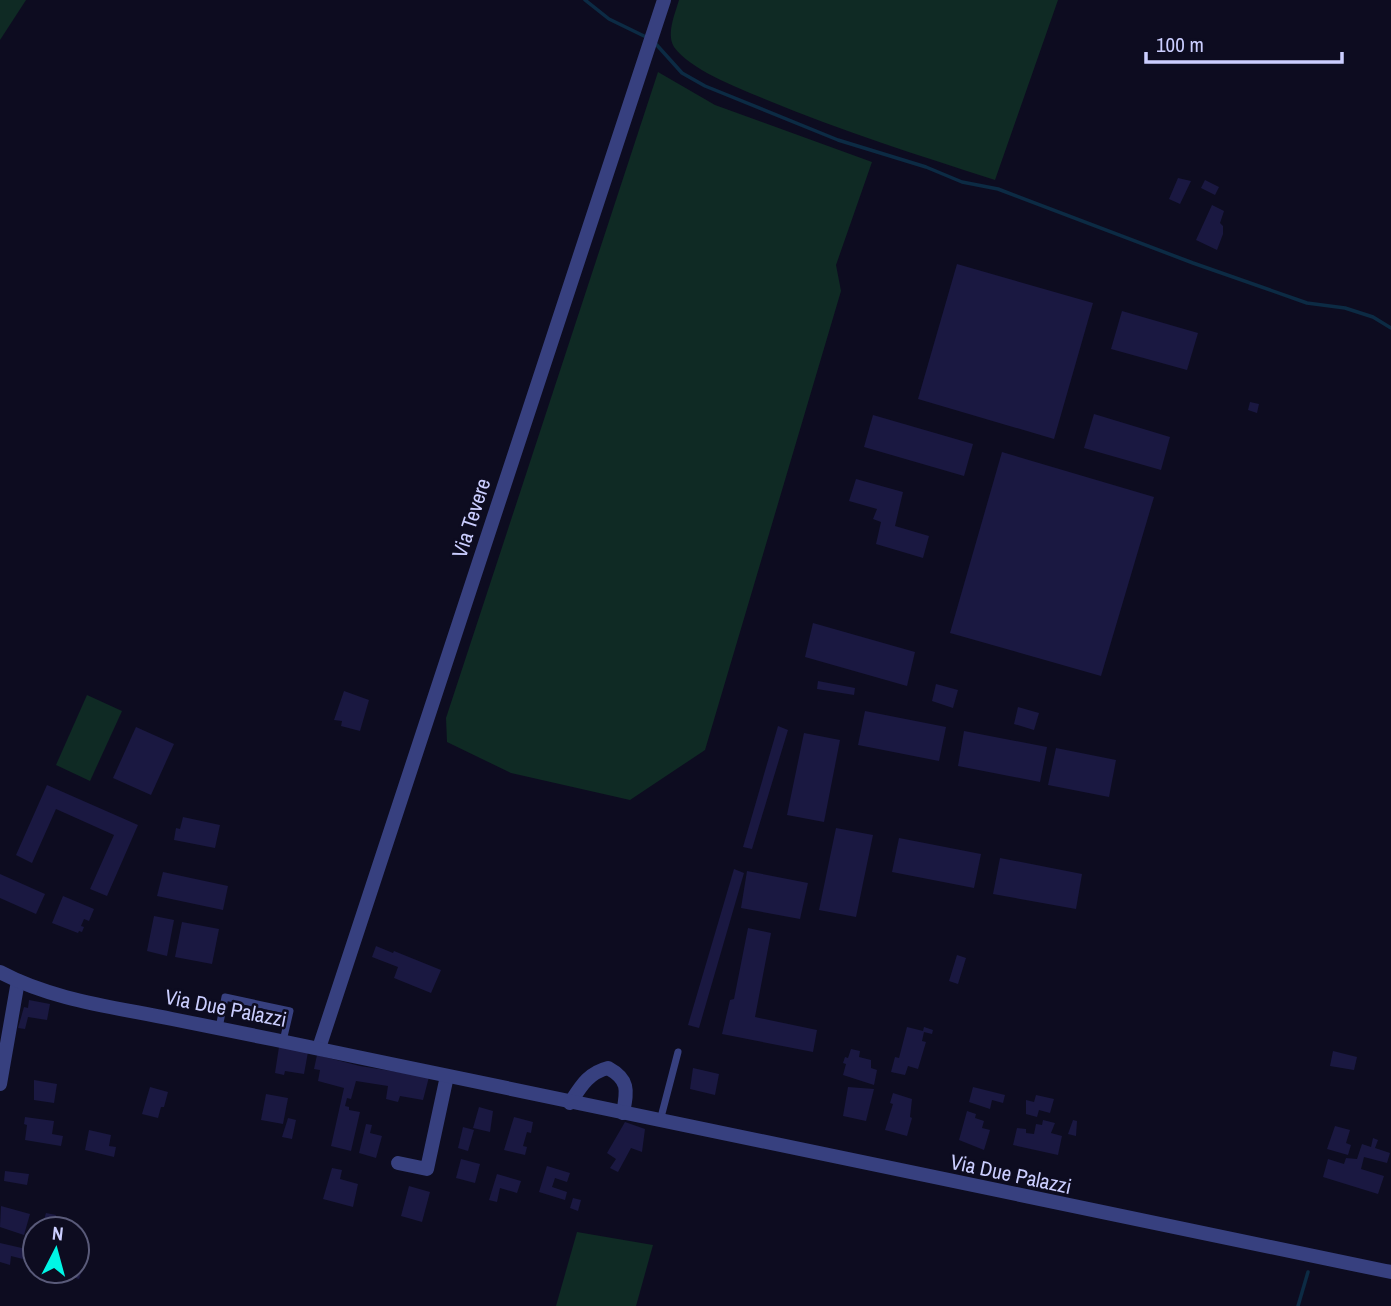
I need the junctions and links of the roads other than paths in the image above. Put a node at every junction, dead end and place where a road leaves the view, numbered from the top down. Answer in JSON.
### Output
{"nodes":[{"id":1,"x":664,"y":0,"type":"edge"},
{"id":2,"x":0,"y":971,"type":"edge"},
{"id":3,"x":18,"y":981,"type":"junction"},
{"id":4,"x":219,"y":1028,"type":"junction"},
{"id":5,"x":284,"y":1041,"type":"junction"},
{"id":6,"x":319,"y":1048,"type":"junction"},
{"id":7,"x":678,"y":1052,"type":"dead end"},
{"id":8,"x":447,"y":1076,"type":"junction"},
{"id":9,"x":0,"y":1083,"type":"edge"},
{"id":10,"x":570,"y":1103,"type":"junction"},
{"id":11,"x":622,"y":1113,"type":"junction"},
{"id":12,"x":660,"y":1121,"type":"junction"},
{"id":13,"x":398,"y":1163,"type":"dead end"},
{"id":14,"x":1391,"y":1272,"type":"edge"}],
"edges":[{"from":1,"to":6,"type":"street","name":"Via Tevere"},
{"from":2,"to":3,"type":"street","name":"Via Due Palazzi"},
{"from":3,"to":4,"type":"street","name":"Via Due Palazzi"},
{"from":3,"to":9,"type":"street"},
{"from":4,"to":5,"type":"street","name":"Via Due Palazzi"},
{"from":4,"to":5,"type":"lane"},
{"from":5,"to":6,"type":"street","name":"Via Due Palazzi"},
{"from":6,"to":8,"type":"street","name":"Via Due Palazzi"},
{"from":7,"to":12,"type":"lane"},
{"from":8,"to":10,"type":"street","name":"Via Due Palazzi"},
{"from":8,"to":13,"type":"street"},
{"from":10,"to":11,"type":"street","name":"Via Due Palazzi"},
{"from":10,"to":11,"type":"street"},
{"from":11,"to":12,"type":"street","name":"Via Due Palazzi"},
{"from":12,"to":14,"type":"street","name":"Via Due Palazzi"}]}
